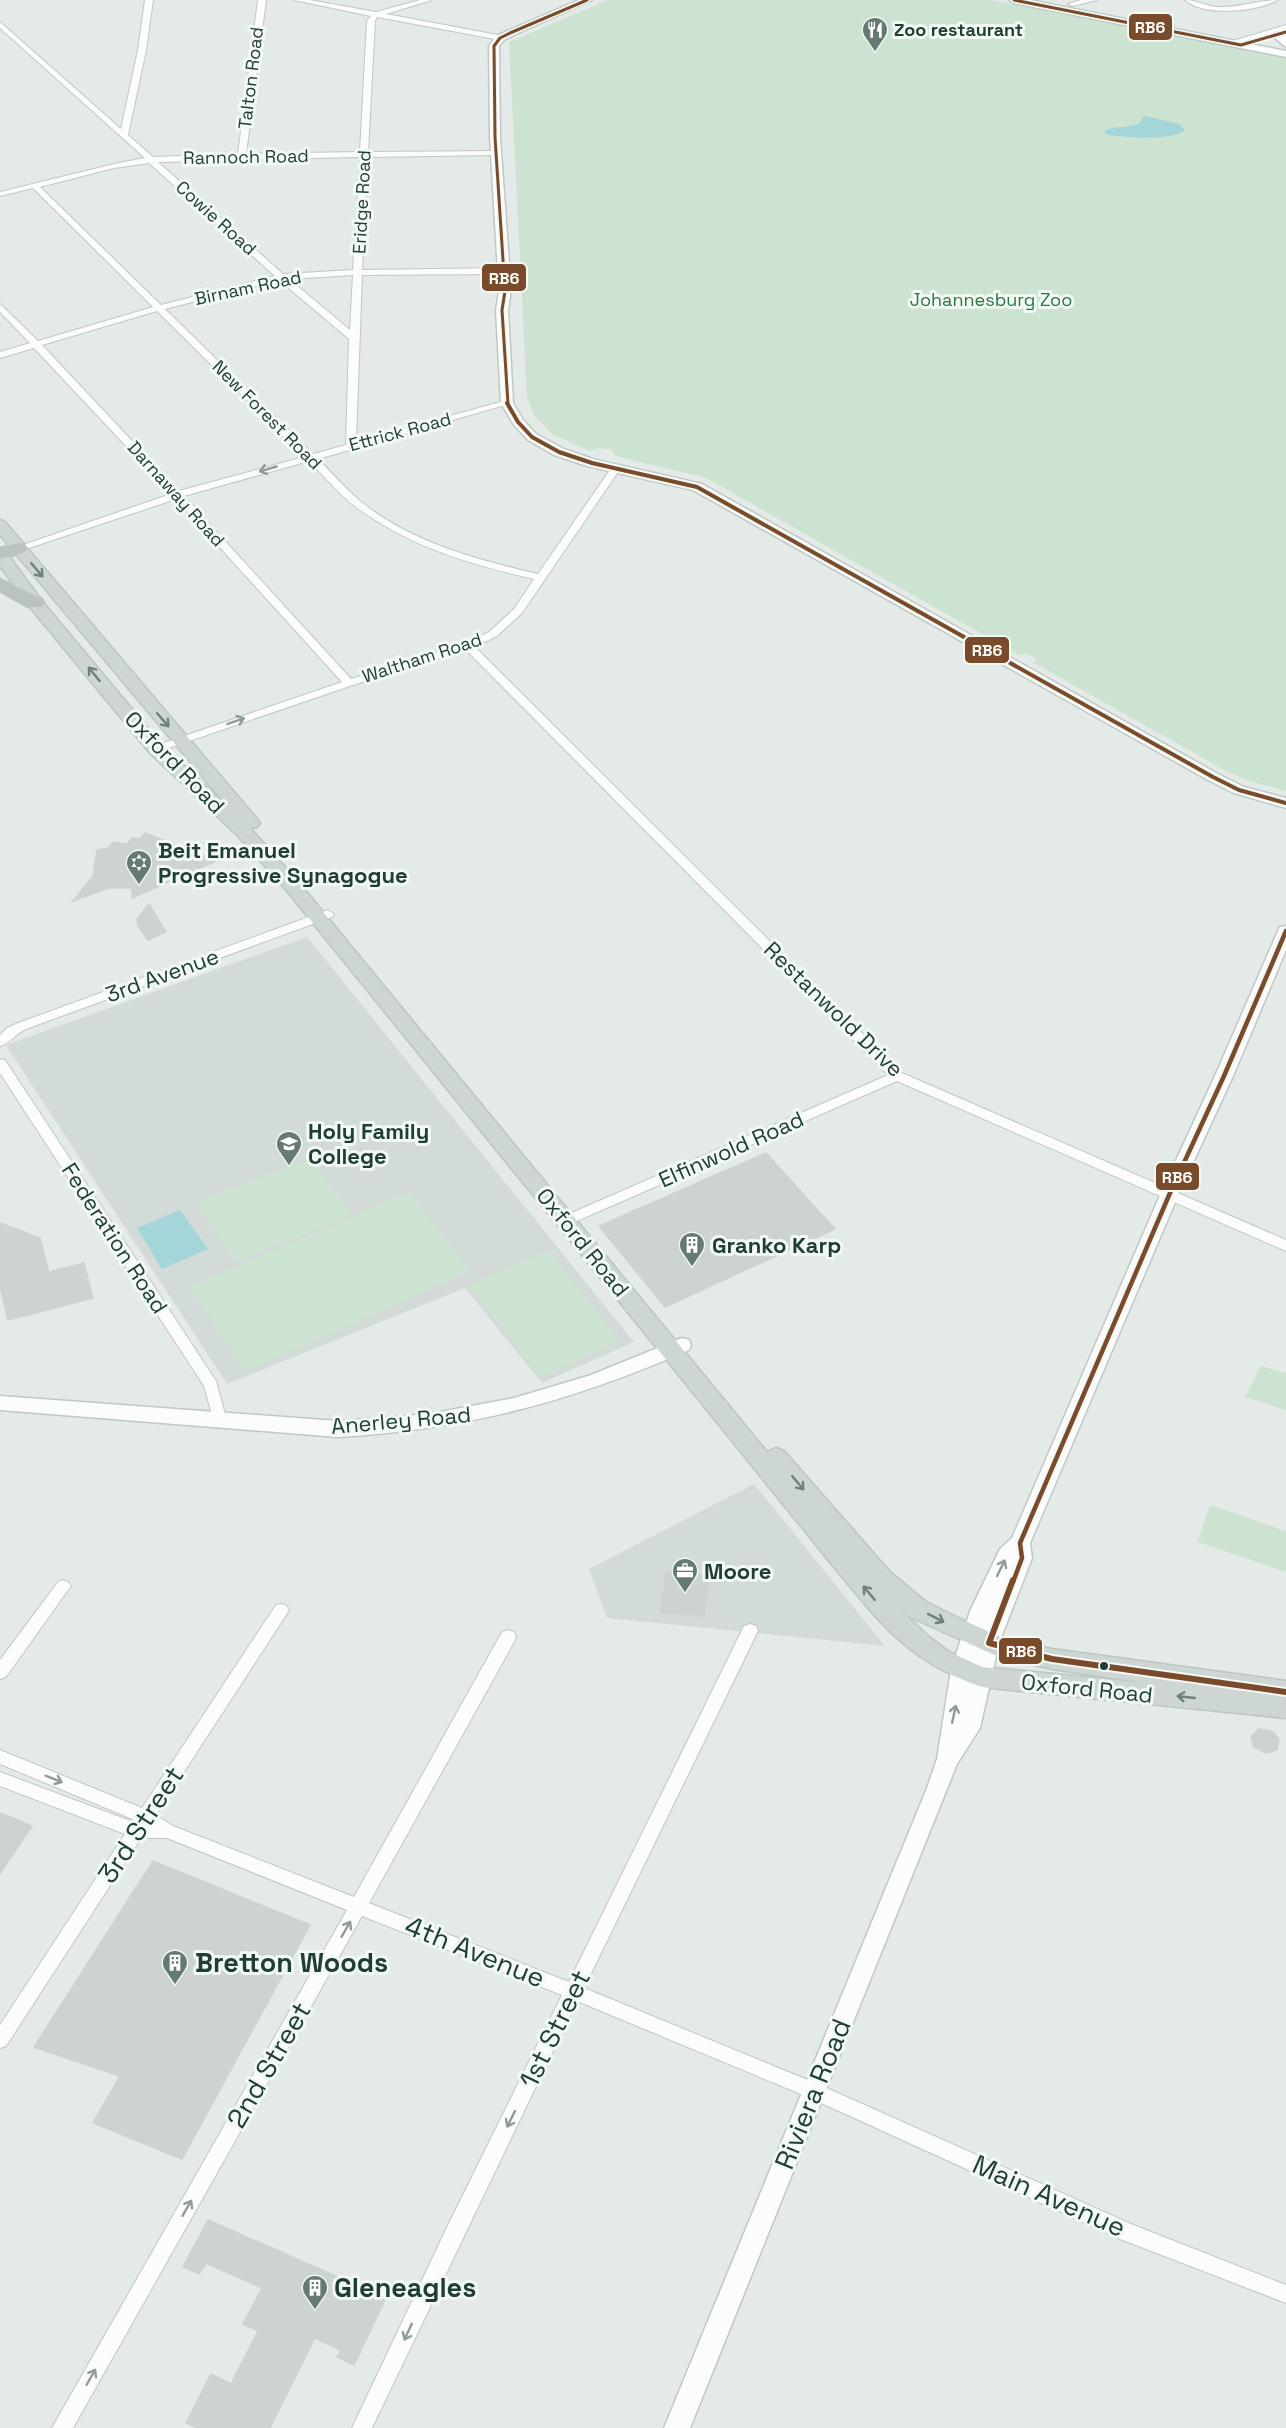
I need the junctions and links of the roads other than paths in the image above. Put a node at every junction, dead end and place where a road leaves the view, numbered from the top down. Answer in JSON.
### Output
{"nodes":[{"id":1,"x":149,"y":0,"type":"edge"},
{"id":2,"x":262,"y":0,"type":"edge"},
{"id":3,"x":298,"y":0,"type":"edge"},
{"id":4,"x":428,"y":0,"type":"edge"},
{"id":5,"x":587,"y":0,"type":"edge"},
{"id":6,"x":1014,"y":0,"type":"edge"},
{"id":7,"x":1048,"y":0,"type":"edge"},
{"id":8,"x":1093,"y":0,"type":"edge"},
{"id":9,"x":1189,"y":0,"type":"edge"},
{"id":10,"x":1274,"y":0,"type":"edge"},
{"id":11,"x":1072,"y":4,"type":"junction"},
{"id":12,"x":375,"y":15,"type":"junction"},
{"id":13,"x":0,"y":24,"type":"edge"},
{"id":14,"x":1286,"y":27,"type":"edge"},
{"id":15,"x":1286,"y":32,"type":"edge"},
{"id":16,"x":500,"y":38,"type":"junction"},
{"id":17,"x":1241,"y":42,"type":"junction"},
{"id":18,"x":1286,"y":45,"type":"edge"},
{"id":19,"x":1286,"y":54,"type":"edge"},
{"id":20,"x":124,"y":135,"type":"junction"},
{"id":21,"x":496,"y":153,"type":"junction"},
{"id":22,"x":364,"y":155,"type":"junction"},
{"id":23,"x":242,"y":156,"type":"junction"},
{"id":24,"x":150,"y":160,"type":"junction"},
{"id":25,"x":34,"y":186,"type":"junction"},
{"id":26,"x":0,"y":194,"type":"edge"},
{"id":27,"x":503,"y":271,"type":"junction"},
{"id":28,"x":359,"y":273,"type":"junction"},
{"id":29,"x":281,"y":277,"type":"junction"},
{"id":30,"x":0,"y":307,"type":"edge"},
{"id":31,"x":159,"y":308,"type":"junction"},
{"id":32,"x":354,"y":338,"type":"junction"},
{"id":33,"x":36,"y":345,"type":"junction"},
{"id":34,"x":0,"y":355,"type":"edge"},
{"id":35,"x":507,"y":403,"type":"junction"},
{"id":36,"x":351,"y":445,"type":"junction"},
{"id":37,"x":309,"y":457,"type":"junction"},
{"id":38,"x":615,"y":469,"type":"junction"},
{"id":39,"x":177,"y":495,"type":"junction"},
{"id":40,"x":0,"y":525,"type":"edge"},
{"id":41,"x":6,"y":552,"type":"edge"},
{"id":42,"x":542,"y":578,"type":"junction"},
{"id":43,"x":0,"y":584,"type":"edge"},
{"id":44,"x":35,"y":603,"type":"junction"},
{"id":45,"x":468,"y":646,"type":"junction"},
{"id":46,"x":349,"y":683,"type":"junction"},
{"id":47,"x":180,"y":741,"type":"junction"},
{"id":48,"x":156,"y":749,"type":"junction"},
{"id":49,"x":1286,"y":803,"type":"edge"},
{"id":50,"x":322,"y":916,"type":"junction"},
{"id":51,"x":1286,"y":931,"type":"edge"},
{"id":52,"x":0,"y":1042,"type":"edge"},
{"id":53,"x":0,"y":1063,"type":"edge"},
{"id":54,"x":897,"y":1076,"type":"junction"},
{"id":55,"x":1170,"y":1193,"type":"junction"},
{"id":56,"x":571,"y":1219,"type":"junction"},
{"id":57,"x":1286,"y":1246,"type":"edge"},
{"id":58,"x":676,"y":1347,"type":"junction"},
{"id":59,"x":0,"y":1403,"type":"edge"},
{"id":60,"x":219,"y":1418,"type":"junction"},
{"id":61,"x":63,"y":1586,"type":"dead end"},
{"id":62,"x":281,"y":1610,"type":"dead end"},
{"id":63,"x":750,"y":1631,"type":"dead end"},
{"id":64,"x":508,"y":1637,"type":"dead end"},
{"id":65,"x":981,"y":1639,"type":"junction"},
{"id":66,"x":0,"y":1672,"type":"edge"},
{"id":67,"x":972,"y":1674,"type":"junction"},
{"id":68,"x":1286,"y":1692,"type":"edge"},
{"id":69,"x":1286,"y":1707,"type":"edge"},
{"id":70,"x":0,"y":1757,"type":"edge"},
{"id":71,"x":0,"y":1779,"type":"edge"},
{"id":72,"x":141,"y":1824,"type":"junction"},
{"id":73,"x":359,"y":1905,"type":"junction"},
{"id":74,"x":574,"y":1991,"type":"junction"},
{"id":75,"x":0,"y":2040,"type":"edge"},
{"id":76,"x":814,"y":2091,"type":"junction"},
{"id":77,"x":1286,"y":2294,"type":"edge"},
{"id":78,"x":62,"y":2428,"type":"edge"},
{"id":79,"x":362,"y":2428,"type":"edge"},
{"id":80,"x":677,"y":2428,"type":"edge"}],
"edges":[{"from":1,"to":20,"type":"street"},
{"from":2,"to":23,"type":"street","name":"Talton Road"},
{"from":3,"to":12,"type":"street"},
{"from":4,"to":12,"type":"street"},
{"from":5,"to":16,"type":"main road"},
{"from":6,"to":17,"type":"main road"},
{"from":7,"to":11,"type":"main road"},
{"from":8,"to":11,"type":"street"},
{"from":9,"to":10,"type":"street"},
{"from":11,"to":17,"type":"main road"},
{"from":12,"to":16,"type":"street"},
{"from":12,"to":22,"type":"street","name":"Eridge Road"},
{"from":13,"to":20,"type":"street","name":"Cowie Road"},
{"from":14,"to":17,"type":"street"},
{"from":15,"to":17,"type":"street"},
{"from":15,"to":18,"type":"main road"},
{"from":16,"to":21,"type":"main road"},
{"from":17,"to":18,"type":"main road"},
{"from":17,"to":19,"type":"main road"},
{"from":20,"to":24,"type":"street","name":"Cowie Road"},
{"from":21,"to":22,"type":"street","name":"Rannoch Road"},
{"from":21,"to":27,"type":"main road"},
{"from":22,"to":23,"type":"street","name":"Rannoch Road"},
{"from":22,"to":28,"type":"street","name":"Eridge Road"},
{"from":23,"to":24,"type":"street","name":"Rannoch Road"},
{"from":24,"to":25,"type":"street","name":"Rannoch Road"},
{"from":24,"to":29,"type":"street","name":"Cowie Road"},
{"from":25,"to":26,"type":"street","name":"Rannoch Road"},
{"from":25,"to":31,"type":"street","name":"New Forest Road"},
{"from":27,"to":28,"type":"street","name":"Birnam Road"},
{"from":27,"to":35,"type":"main road"},
{"from":28,"to":29,"type":"street","name":"Birnam Road"},
{"from":28,"to":32,"type":"street","name":"Eridge Road"},
{"from":29,"to":31,"type":"street","name":"Birnam Road"},
{"from":29,"to":32,"type":"street","name":"Cowie Road"},
{"from":30,"to":33,"type":"street","name":"Darnaway Road"},
{"from":31,"to":33,"type":"street","name":"Birnam Road"},
{"from":31,"to":37,"type":"street","name":"New Forest Road"},
{"from":32,"to":36,"type":"street","name":"Eridge Road"},
{"from":33,"to":34,"type":"street","name":"Birnam Road"},
{"from":33,"to":39,"type":"street","name":"Darnaway Road"},
{"from":35,"to":36,"type":"street","name":"Ettrick Road"},
{"from":35,"to":38,"type":"main road"},
{"from":36,"to":37,"type":"street","name":"Ettrick Road"},
{"from":37,"to":39,"type":"street","name":"Ettrick Road","one_way":true},
{"from":37,"to":42,"type":"street","name":"New Forest Road"},
{"from":38,"to":42,"type":"street","name":"Waltham Road"},
{"from":38,"to":49,"type":"main road"},
{"from":39,"to":41,"type":"street","name":"Ettrick Road"},
{"from":39,"to":46,"type":"street","name":"Darnaway Road"},
{"from":40,"to":41,"type":"main road","name":"Oxford Road"},
{"from":41,"to":44,"type":"main road","name":"Oxford Road"},
{"from":41,"to":47,"type":"main road","name":"Oxford Road","one_way":true},
{"from":42,"to":45,"type":"street","name":"Waltham Road"},
{"from":43,"to":44,"type":"highway"},
{"from":48,"to":44,"type":"main road","name":"Oxford Road","one_way":true},
{"from":45,"to":46,"type":"street","name":"Waltham Road"},
{"from":45,"to":54,"type":"street","name":"Restanwold Drive"},
{"from":47,"to":46,"type":"street","name":"Waltham Road","one_way":true},
{"from":47,"to":48,"type":"street","name":"Waltham Road"},
{"from":47,"to":50,"type":"main road","name":"Oxford Road"},
{"from":48,"to":50,"type":"main road","name":"Oxford Road"},
{"from":50,"to":52,"type":"street","name":"3rd Avenue"},
{"from":50,"to":56,"type":"main road","name":"Oxford Road"},
{"from":51,"to":55,"type":"main road","name":"Riviera Road"},
{"from":53,"to":60,"type":"street","name":"Federation Road"},
{"from":54,"to":55,"type":"street","name":"Restanwold Drive"},
{"from":54,"to":56,"type":"street","name":"Elfinwold Road"},
{"from":55,"to":57,"type":"street","name":"Restanwold Drive"},
{"from":55,"to":65,"type":"main road","name":"Riviera Road"},
{"from":56,"to":58,"type":"main road","name":"Oxford Road"},
{"from":58,"to":60,"type":"main road","name":"Anerley Road"},
{"from":58,"to":65,"type":"main road","name":"Oxford Road","one_way":true},
{"from":67,"to":58,"type":"main road","name":"Oxford Road","one_way":true},
{"from":59,"to":60,"type":"main road","name":"Anerley Road"},
{"from":61,"to":66,"type":"street"},
{"from":62,"to":72,"type":"street","name":"3rd Street"},
{"from":63,"to":74,"type":"street","name":"1st Street"},
{"from":64,"to":73,"type":"street","name":"2nd Street"},
{"from":65,"to":67,"type":"main road","name":"Riviera Road"},
{"from":65,"to":68,"type":"main road","name":"Oxford Road"},
{"from":69,"to":67,"type":"main road","name":"Oxford Road","one_way":true},
{"from":67,"to":76,"type":"main road","name":"Riviera Road"},
{"from":70,"to":72,"type":"street","name":"4th Avenue","one_way":true},
{"from":71,"to":72,"type":"street","name":"4th Avenue"},
{"from":72,"to":73,"type":"street","name":"4th Avenue"},
{"from":72,"to":75,"type":"street","name":"3rd Street"},
{"from":73,"to":74,"type":"street","name":"4th Avenue"},
{"from":78,"to":73,"type":"street","name":"2nd Street","one_way":true},
{"from":74,"to":76,"type":"street","name":"4th Avenue"},
{"from":74,"to":79,"type":"street","name":"1st Street","one_way":true},
{"from":76,"to":77,"type":"street","name":"Main Avenue"},
{"from":76,"to":80,"type":"main road","name":"Riviera Road"}]}
